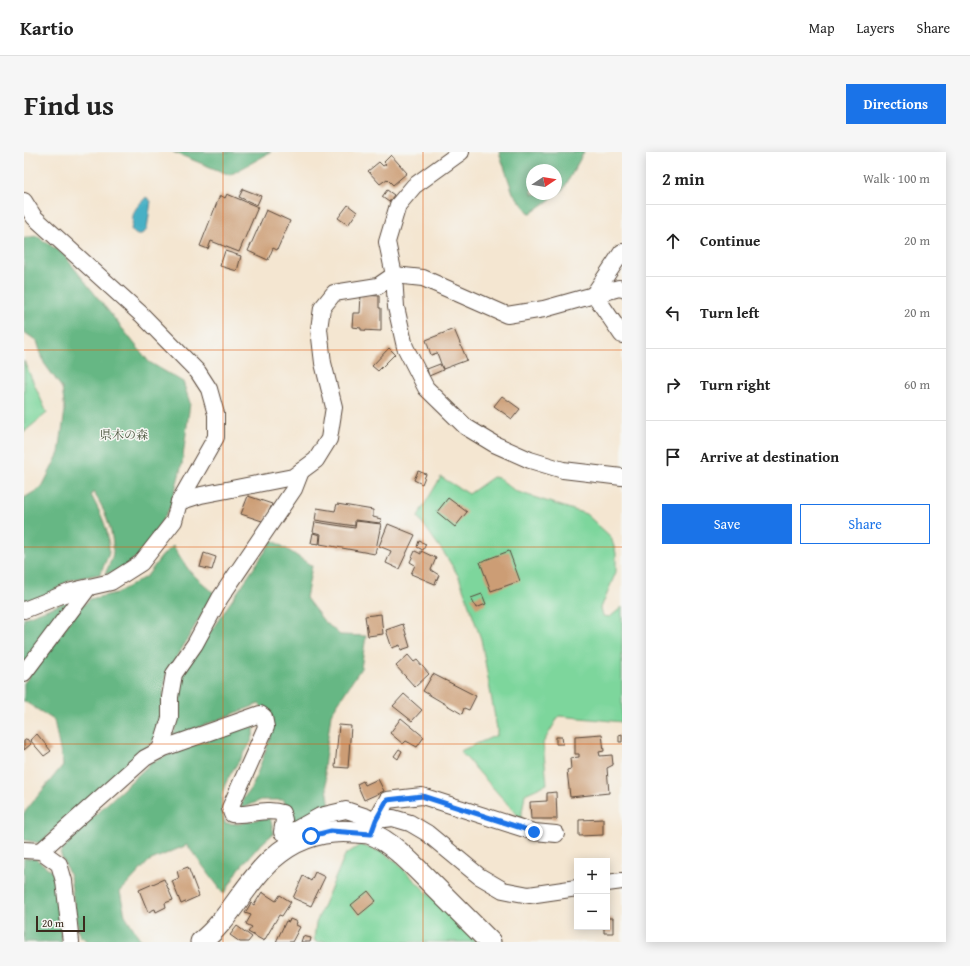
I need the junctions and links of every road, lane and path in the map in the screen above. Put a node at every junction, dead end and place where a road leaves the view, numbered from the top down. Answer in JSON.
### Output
{"nodes":[{"id":1,"x":461,"y":152,"type":"edge"},
{"id":2,"x":24,"y":201,"type":"edge"},
{"id":3,"x":622,"y":252,"type":"edge"},
{"id":4,"x":394,"y":275,"type":"junction"},
{"id":5,"x":622,"y":289,"type":"edge"},
{"id":6,"x":594,"y":294,"type":"junction"},
{"id":7,"x":622,"y":335,"type":"edge"},
{"id":8,"x":301,"y":471,"type":"junction"},
{"id":9,"x":622,"y":477,"type":"edge"},
{"id":10,"x":179,"y":502,"type":"junction"},
{"id":11,"x":88,"y":588,"type":"junction"},
{"id":12,"x":24,"y":610,"type":"edge"},
{"id":13,"x":24,"y":673,"type":"edge"},
{"id":14,"x":160,"y":750,"type":"junction"},
{"id":15,"x":374,"y":827,"type":"junction"},
{"id":16,"x":556,"y":834,"type":"dead end"},
{"id":17,"x":24,"y":850,"type":"edge"},
{"id":18,"x":42,"y":850,"type":"junction"},
{"id":19,"x":622,"y":881,"type":"edge"},
{"id":20,"x":610,"y":883,"type":"edge"},
{"id":21,"x":574,"y":888,"type":"edge"},
{"id":22,"x":71,"y":942,"type":"edge"},
{"id":23,"x":201,"y":942,"type":"edge"},
{"id":24,"x":490,"y":942,"type":"edge"}],
"edges":[{"from":1,"to":4,"type":"street"},
{"from":2,"to":10,"type":"street"},
{"from":3,"to":6,"type":"street"},
{"from":4,"to":6,"type":"street"},
{"from":4,"to":8,"type":"street"},
{"from":4,"to":9,"type":"street"},
{"from":5,"to":6,"type":"street"},
{"from":6,"to":7,"type":"street"},
{"from":8,"to":10,"type":"street"},
{"from":8,"to":14,"type":"street"},
{"from":10,"to":11,"type":"street"},
{"from":11,"to":12,"type":"street"},
{"from":11,"to":13,"type":"street"},
{"from":14,"to":15,"type":"street"},
{"from":14,"to":18,"type":"street"},
{"from":15,"to":16,"type":"street"},
{"from":15,"to":21,"type":"street"},
{"from":15,"to":23,"type":"street"},
{"from":15,"to":24,"type":"street"},
{"from":17,"to":18,"type":"street"},
{"from":18,"to":22,"type":"street"},
{"from":19,"to":20,"type":"street"}]}
